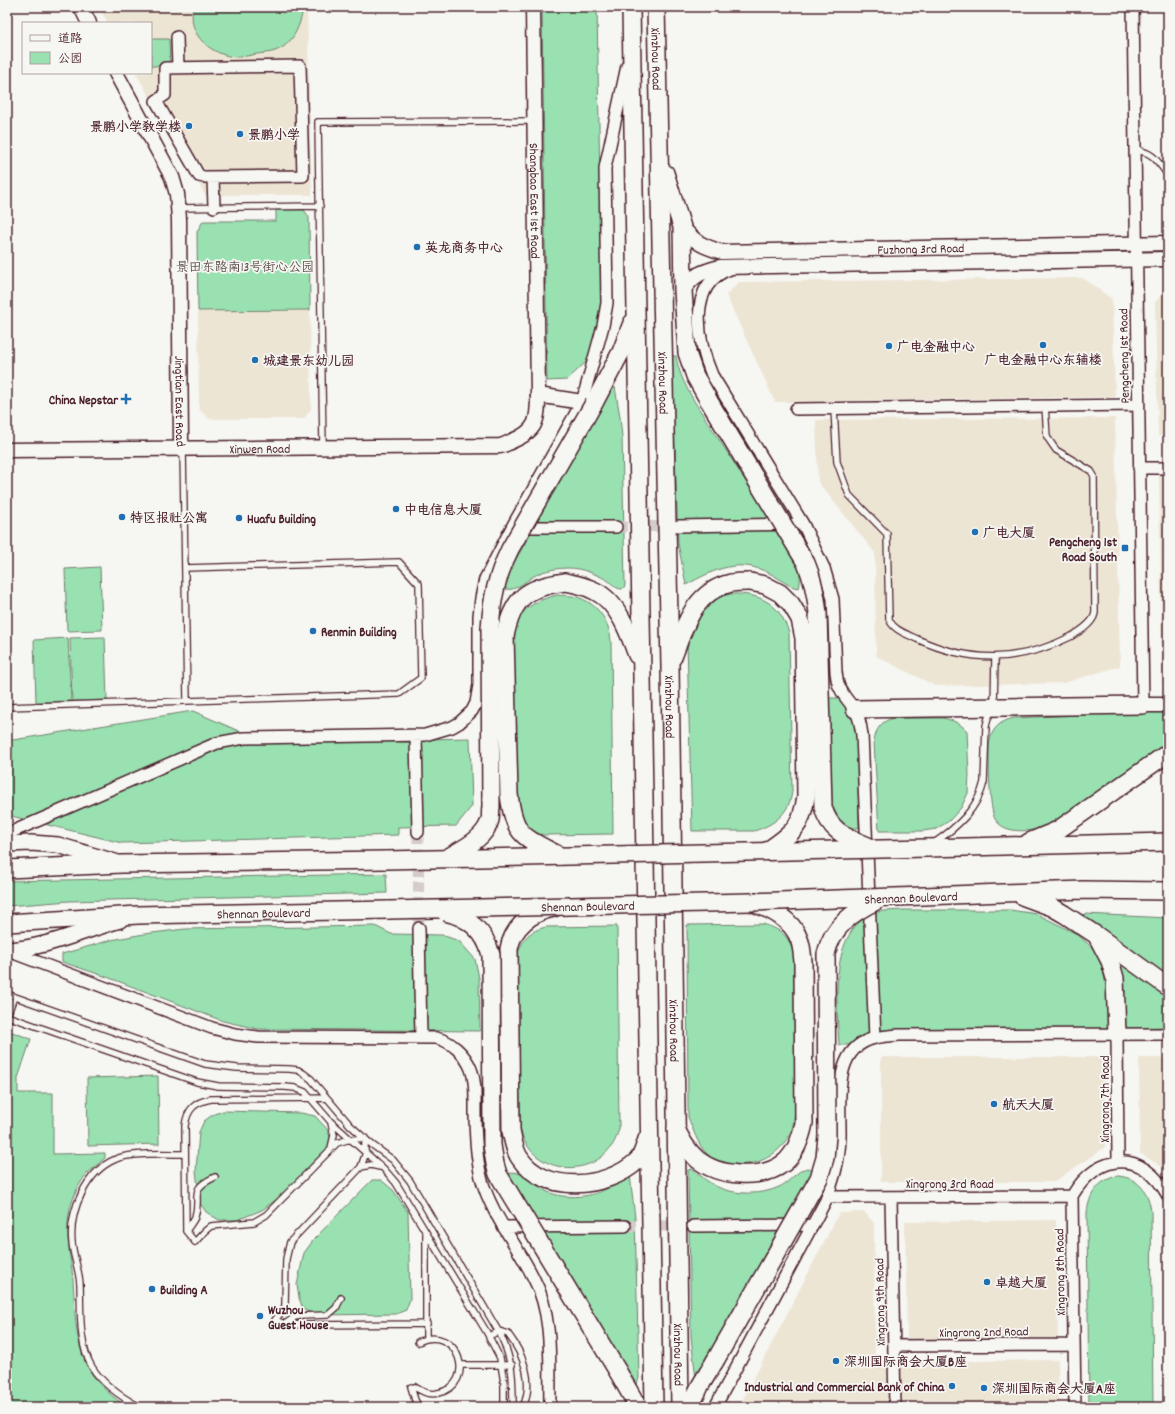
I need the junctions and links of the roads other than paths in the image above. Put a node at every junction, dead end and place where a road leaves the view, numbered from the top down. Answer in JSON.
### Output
{"nodes":[{"id":1,"x":81,"y":7,"type":"edge"},
{"id":2,"x":88,"y":7,"type":"edge"},
{"id":3,"x":533,"y":7,"type":"edge"},
{"id":4,"x":631,"y":7,"type":"edge"},
{"id":5,"x":656,"y":7,"type":"edge"},
{"id":6,"x":1133,"y":7,"type":"edge"},
{"id":7,"x":88,"y":22,"type":"edge"},
{"id":8,"x":96,"y":22,"type":"edge"},
{"id":9,"x":177,"y":37,"type":"dead end"},
{"id":10,"x":631,"y":44,"type":"junction"},
{"id":11,"x":178,"y":67,"type":"junction"},
{"id":12,"x":117,"y":74,"type":"edge"},
{"id":13,"x":124,"y":74,"type":"edge"},
{"id":14,"x":535,"y":121,"type":"junction"},
{"id":15,"x":1135,"y":150,"type":"junction"},
{"id":16,"x":659,"y":155,"type":"junction"},
{"id":17,"x":1168,"y":175,"type":"edge"},
{"id":18,"x":213,"y":177,"type":"junction"},
{"id":19,"x":320,"y":206,"type":"junction"},
{"id":20,"x":214,"y":207,"type":"junction"},
{"id":21,"x":181,"y":208,"type":"junction"},
{"id":22,"x":682,"y":227,"type":"junction"},
{"id":23,"x":1168,"y":243,"type":"edge"},
{"id":24,"x":1136,"y":244,"type":"junction"},
{"id":25,"x":1168,"y":259,"type":"edge"},
{"id":26,"x":1136,"y":260,"type":"junction"},
{"id":27,"x":740,"y":267,"type":"junction"},
{"id":28,"x":683,"y":290,"type":"junction"},
{"id":29,"x":636,"y":312,"type":"junction"},
{"id":30,"x":538,"y":395,"type":"junction"},
{"id":31,"x":588,"y":403,"type":"junction"},
{"id":32,"x":1138,"y":405,"type":"junction"},
{"id":33,"x":1045,"y":406,"type":"junction"},
{"id":34,"x":796,"y":409,"type":"dead end"},
{"id":35,"x":834,"y":409,"type":"junction"},
{"id":36,"x":7,"y":441,"type":"edge"},
{"id":37,"x":183,"y":443,"type":"junction"},
{"id":38,"x":323,"y":444,"type":"junction"},
{"id":39,"x":7,"y":450,"type":"edge"},
{"id":40,"x":1139,"y":468,"type":"junction"},
{"id":41,"x":1168,"y":468,"type":"edge"},
{"id":42,"x":803,"y":524,"type":"junction"},
{"id":43,"x":678,"y":526,"type":"tunnel mouth"},
{"id":44,"x":512,"y":527,"type":"junction"},
{"id":45,"x":616,"y":527,"type":"tunnel mouth"},
{"id":46,"x":185,"y":568,"type":"junction"},
{"id":47,"x":995,"y":658,"type":"junction"},
{"id":48,"x":670,"y":665,"type":"junction"},
{"id":49,"x":641,"y":666,"type":"junction"},
{"id":50,"x":187,"y":701,"type":"junction"},
{"id":51,"x":1143,"y":705,"type":"junction"},
{"id":52,"x":1168,"y":705,"type":"edge"},
{"id":53,"x":7,"y":706,"type":"edge"},
{"id":54,"x":994,"y":706,"type":"junction"},
{"id":55,"x":855,"y":709,"type":"junction"},
{"id":56,"x":416,"y":735,"type":"junction"},
{"id":57,"x":1161,"y":760,"type":"edge"},
{"id":58,"x":418,"y":832,"type":"tunnel mouth"},
{"id":59,"x":7,"y":834,"type":"edge"},
{"id":60,"x":1168,"y":842,"type":"edge"},
{"id":61,"x":7,"y":844,"type":"edge"},
{"id":62,"x":1018,"y":846,"type":"junction"},
{"id":63,"x":873,"y":848,"type":"junction"},
{"id":64,"x":927,"y":848,"type":"junction"},
{"id":65,"x":767,"y":851,"type":"junction"},
{"id":66,"x":562,"y":857,"type":"junction"},
{"id":67,"x":445,"y":859,"type":"junction"},
{"id":68,"x":122,"y":864,"type":"junction"},
{"id":69,"x":7,"y":869,"type":"edge"},
{"id":70,"x":1168,"y":891,"type":"edge"},
{"id":71,"x":1014,"y":893,"type":"junction"},
{"id":72,"x":883,"y":898,"type":"junction"},
{"id":73,"x":751,"y":902,"type":"junction"},
{"id":74,"x":562,"y":906,"type":"junction"},
{"id":75,"x":429,"y":909,"type":"junction"},
{"id":76,"x":138,"y":915,"type":"junction"},
{"id":77,"x":7,"y":923,"type":"edge"},
{"id":78,"x":419,"y":928,"type":"tunnel mouth"},
{"id":79,"x":1096,"y":935,"type":"junction"},
{"id":80,"x":7,"y":950,"type":"edge"},
{"id":81,"x":1168,"y":987,"type":"edge"},
{"id":82,"x":7,"y":994,"type":"edge"},
{"id":83,"x":14,"y":997,"type":"junction"},
{"id":84,"x":7,"y":1016,"type":"edge"},
{"id":85,"x":1117,"y":1034,"type":"junction"},
{"id":86,"x":1168,"y":1034,"type":"edge"},
{"id":87,"x":421,"y":1038,"type":"junction"},
{"id":88,"x":875,"y":1038,"type":"junction"},
{"id":89,"x":310,"y":1098,"type":"junction"},
{"id":90,"x":326,"y":1098,"type":"junction"},
{"id":91,"x":330,"y":1121,"type":"junction"},
{"id":92,"x":675,"y":1128,"type":"junction"},
{"id":93,"x":649,"y":1129,"type":"junction"},
{"id":94,"x":365,"y":1138,"type":"junction"},
{"id":95,"x":351,"y":1139,"type":"junction"},
{"id":96,"x":330,"y":1150,"type":"junction"},
{"id":97,"x":365,"y":1152,"type":"junction"},
{"id":98,"x":185,"y":1154,"type":"junction"},
{"id":99,"x":1118,"y":1162,"type":"junction"},
{"id":100,"x":361,"y":1167,"type":"junction"},
{"id":101,"x":384,"y":1169,"type":"junction"},
{"id":102,"x":214,"y":1177,"type":"dead end"},
{"id":103,"x":1072,"y":1196,"type":"junction"},
{"id":104,"x":1168,"y":1196,"type":"edge"},
{"id":105,"x":827,"y":1197,"type":"junction"},
{"id":106,"x":891,"y":1197,"type":"junction"},
{"id":107,"x":812,"y":1225,"type":"junction"},
{"id":108,"x":625,"y":1226,"type":"tunnel mouth"},
{"id":109,"x":693,"y":1226,"type":"tunnel mouth"},
{"id":110,"x":503,"y":1227,"type":"junction"},
{"id":111,"x":186,"y":1231,"type":"junction"},
{"id":112,"x":426,"y":1234,"type":"junction"},
{"id":113,"x":341,"y":1298,"type":"dead end"},
{"id":114,"x":285,"y":1324,"type":"junction"},
{"id":115,"x":427,"y":1324,"type":"junction"},
{"id":116,"x":499,"y":1331,"type":"junction"},
{"id":117,"x":489,"y":1336,"type":"junction"},
{"id":118,"x":426,"y":1339,"type":"junction"},
{"id":119,"x":418,"y":1342,"type":"dead end"},
{"id":120,"x":1074,"y":1345,"type":"junction"},
{"id":121,"x":894,"y":1346,"type":"junction"},
{"id":122,"x":460,"y":1365,"type":"junction"},
{"id":123,"x":501,"y":1365,"type":"junction"},
{"id":124,"x":512,"y":1365,"type":"junction"},
{"id":125,"x":140,"y":1407,"type":"edge"},
{"id":126,"x":419,"y":1407,"type":"edge"},
{"id":127,"x":504,"y":1407,"type":"edge"},
{"id":128,"x":514,"y":1407,"type":"edge"},
{"id":129,"x":523,"y":1407,"type":"edge"},
{"id":130,"x":550,"y":1407,"type":"edge"},
{"id":131,"x":638,"y":1407,"type":"edge"},
{"id":132,"x":654,"y":1407,"type":"edge"},
{"id":133,"x":680,"y":1407,"type":"edge"},
{"id":134,"x":690,"y":1407,"type":"edge"},
{"id":135,"x":715,"y":1407,"type":"edge"},
{"id":136,"x":895,"y":1407,"type":"edge"},
{"id":137,"x":1075,"y":1407,"type":"edge"}],
"edges":[{"from":1,"to":7,"type":"street"},
{"from":2,"to":8,"type":"street"},
{"from":3,"to":14,"type":"street","name":"Shangbao East 1st Road"},
{"from":4,"to":10,"type":"main road","name":"Xinzhou Road"},
{"from":5,"to":16,"type":"main road","name":"Xinzhou Road"},
{"from":6,"to":15,"type":"street","name":"Pengcheng 1st Road"},
{"from":9,"to":11,"type":"street"},
{"from":10,"to":29,"type":"main road","name":"Xinzhou Road"},
{"from":10,"to":31,"type":"street"},
{"from":11,"to":18,"type":"street"},
{"from":11,"to":18,"type":"street"},
{"from":12,"to":21,"type":"street","name":"Jingtian East Road"},
{"from":13,"to":21,"type":"street","name":"Jingtian East Road"},
{"from":14,"to":19,"type":"lane"},
{"from":14,"to":30,"type":"street","name":"Shangbao East 1st Road"},
{"from":15,"to":17,"type":"lane"},
{"from":15,"to":24,"type":"street","name":"Pengcheng 1st Road"},
{"from":16,"to":22,"type":"main road"},
{"from":16,"to":48,"type":"main road","name":"Xinzhou Road"},
{"from":18,"to":20,"type":"street"},
{"from":19,"to":20,"type":"lane"},
{"from":19,"to":38,"type":"lane"},
{"from":20,"to":21,"type":"lane"},
{"from":21,"to":37,"type":"street","name":"Jingtian East Road"},
{"from":22,"to":24,"type":"street","name":"Fuzhong 3rd Road"},
{"from":22,"to":28,"type":"main road"},
{"from":23,"to":24,"type":"street","name":"Fuzhong 3rd Road"},
{"from":24,"to":26,"type":"street","name":"Pengcheng 1st Road"},
{"from":25,"to":26,"type":"street","name":"Fuzhong 3rd Road"},
{"from":26,"to":27,"type":"street","name":"Fuzhong 3rd Road"},
{"from":26,"to":32,"type":"street","name":"Pengcheng 1st Road"},
{"from":27,"to":28,"type":"street","name":"Fuzhong 3rd Road"},
{"from":27,"to":42,"type":"street"},
{"from":28,"to":63,"type":"main road","bridge":true},
{"from":29,"to":31,"type":"main road"},
{"from":29,"to":49,"type":"main road","name":"Xinzhou Road"},
{"from":30,"to":31,"type":"street"},
{"from":30,"to":38,"type":"street","name":"Xinwen Road"},
{"from":31,"to":44,"type":"street"},
{"from":31,"to":67,"type":"main road","bridge":true},
{"from":32,"to":33,"type":"street"},
{"from":32,"to":40,"type":"street","name":"Pengcheng 1st Road"},
{"from":33,"to":35,"type":"street"},
{"from":33,"to":47,"type":"lane"},
{"from":34,"to":35,"type":"street"},
{"from":35,"to":47,"type":"lane"},
{"from":36,"to":37,"type":"street","name":"Xinwen Road"},
{"from":37,"to":38,"type":"street","name":"Xinwen Road"},
{"from":37,"to":39,"type":"street","name":"Xinwen Road"},
{"from":37,"to":46,"type":"lane"},
{"from":40,"to":41,"type":"street"},
{"from":40,"to":51,"type":"street","name":"Pengcheng 1st Road"},
{"from":42,"to":43,"type":"street"},
{"from":42,"to":55,"type":"street"},
{"from":44,"to":45,"type":"street"},
{"from":44,"to":56,"type":"street"},
{"from":46,"to":50,"type":"lane"},
{"from":46,"to":50,"type":"lane"},
{"from":47,"to":54,"type":"lane"},
{"from":48,"to":65,"type":"main road","bridge":true},
{"from":48,"to":92,"type":"main road","name":"Xinzhou Road"},
{"from":49,"to":66,"type":"main road","bridge":true},
{"from":49,"to":93,"type":"main road","name":"Xinzhou Road"},
{"from":50,"to":53,"type":"lane"},
{"from":51,"to":52,"type":"street"},
{"from":51,"to":54,"type":"main road"},
{"from":54,"to":55,"type":"main road"},
{"from":54,"to":64,"type":"lane"},
{"from":55,"to":88,"type":"street"},
{"from":56,"to":58,"type":"street"},
{"from":56,"to":59,"type":"street"},
{"from":57,"to":62,"type":"main road"},
{"from":60,"to":62,"type":"main road"},
{"from":61,"to":68,"type":"main road"},
{"from":62,"to":64,"type":"main road"},
{"from":63,"to":64,"type":"main road","bridge":true},
{"from":63,"to":65,"type":"main road","bridge":true},
{"from":65,"to":66,"type":"main road","bridge":true},
{"from":66,"to":67,"type":"main road","bridge":true},
{"from":67,"to":68,"type":"main road","bridge":true},
{"from":68,"to":69,"type":"main road"},
{"from":70,"to":71,"type":"main road","name":"Shennan Boulevard"},
{"from":71,"to":72,"type":"main road","name":"Shennan Boulevard","bridge":true},
{"from":71,"to":79,"type":"main road"},
{"from":72,"to":73,"type":"main road","name":"Shennan Boulevard","bridge":true},
{"from":72,"to":134,"type":"main road","bridge":true},
{"from":73,"to":74,"type":"main road","name":"Shennan Boulevard","bridge":true},
{"from":73,"to":92,"type":"main road"},
{"from":74,"to":75,"type":"main road","name":"Shennan Boulevard","bridge":true},
{"from":74,"to":93,"type":"main road","bridge":true},
{"from":75,"to":76,"type":"main road","name":"Shennan Boulevard","bridge":true},
{"from":75,"to":131,"type":"main road","bridge":true},
{"from":76,"to":77,"type":"main road","name":"Shennan Boulevard"},
{"from":76,"to":80,"type":"main road"},
{"from":78,"to":87,"type":"street"},
{"from":79,"to":81,"type":"main road"},
{"from":79,"to":85,"type":"main road"},
{"from":80,"to":87,"type":"street"},
{"from":82,"to":83,"type":"lane"},
{"from":83,"to":84,"type":"lane"},
{"from":83,"to":90,"type":"lane"},
{"from":84,"to":89,"type":"lane"},
{"from":85,"to":86,"type":"street"},
{"from":85,"to":88,"type":"street"},
{"from":85,"to":99,"type":"street","name":"Xingrong 7th Road"},
{"from":87,"to":110,"type":"street"},
{"from":88,"to":105,"type":"street"},
{"from":89,"to":90,"type":"lane"},
{"from":89,"to":91,"type":"lane"},
{"from":89,"to":98,"type":"lane"},
{"from":90,"to":94,"type":"lane"},
{"from":91,"to":95,"type":"lane"},
{"from":91,"to":96,"type":"lane"},
{"from":92,"to":133,"type":"main road","name":"Xinzhou Road"},
{"from":93,"to":132,"type":"main road","name":"Xinzhou Road"},
{"from":94,"to":95,"type":"lane"},
{"from":94,"to":97,"type":"lane"},
{"from":94,"to":116,"type":"lane"},
{"from":95,"to":96,"type":"lane"},
{"from":95,"to":97,"type":"lane"},
{"from":96,"to":111,"type":"lane"},
{"from":97,"to":100,"type":"lane"},
{"from":97,"to":101,"type":"lane"},
{"from":98,"to":111,"type":"lane"},
{"from":98,"to":125,"type":"lane"},
{"from":99,"to":103,"type":"street"},
{"from":99,"to":104,"type":"street"},
{"from":100,"to":101,"type":"lane"},
{"from":100,"to":114,"type":"lane"},
{"from":101,"to":112,"type":"lane"},
{"from":102,"to":111,"type":"lane"},
{"from":103,"to":106,"type":"street","name":"Xingrong 3rd Road"},
{"from":103,"to":120,"type":"street","name":"Xingrong 8th Road"},
{"from":105,"to":106,"type":"street","name":"Xingrong 3rd Road"},
{"from":105,"to":107,"type":"street"},
{"from":106,"to":121,"type":"street","name":"Xingrong 9th Road"},
{"from":107,"to":109,"type":"street"},
{"from":107,"to":135,"type":"street"},
{"from":108,"to":110,"type":"street"},
{"from":110,"to":130,"type":"street"},
{"from":112,"to":115,"type":"lane"},
{"from":112,"to":117,"type":"lane"},
{"from":113,"to":114,"type":"lane"},
{"from":114,"to":115,"type":"lane"},
{"from":115,"to":118,"type":"lane"},
{"from":116,"to":117,"type":"lane"},
{"from":116,"to":124,"type":"lane"},
{"from":116,"to":129,"type":"lane"},
{"from":117,"to":123,"type":"lane"},
{"from":118,"to":119,"type":"lane"},
{"from":118,"to":122,"type":"lane"},
{"from":120,"to":121,"type":"street","name":"Xingrong 2nd Road"},
{"from":120,"to":137,"type":"street","name":"Xingrong 8th Road"},
{"from":121,"to":136,"type":"street","name":"Xingrong 9th Road"},
{"from":122,"to":123,"type":"lane"},
{"from":122,"to":126,"type":"lane"},
{"from":123,"to":124,"type":"lane"},
{"from":123,"to":127,"type":"lane"},
{"from":124,"to":128,"type":"lane"}]}
